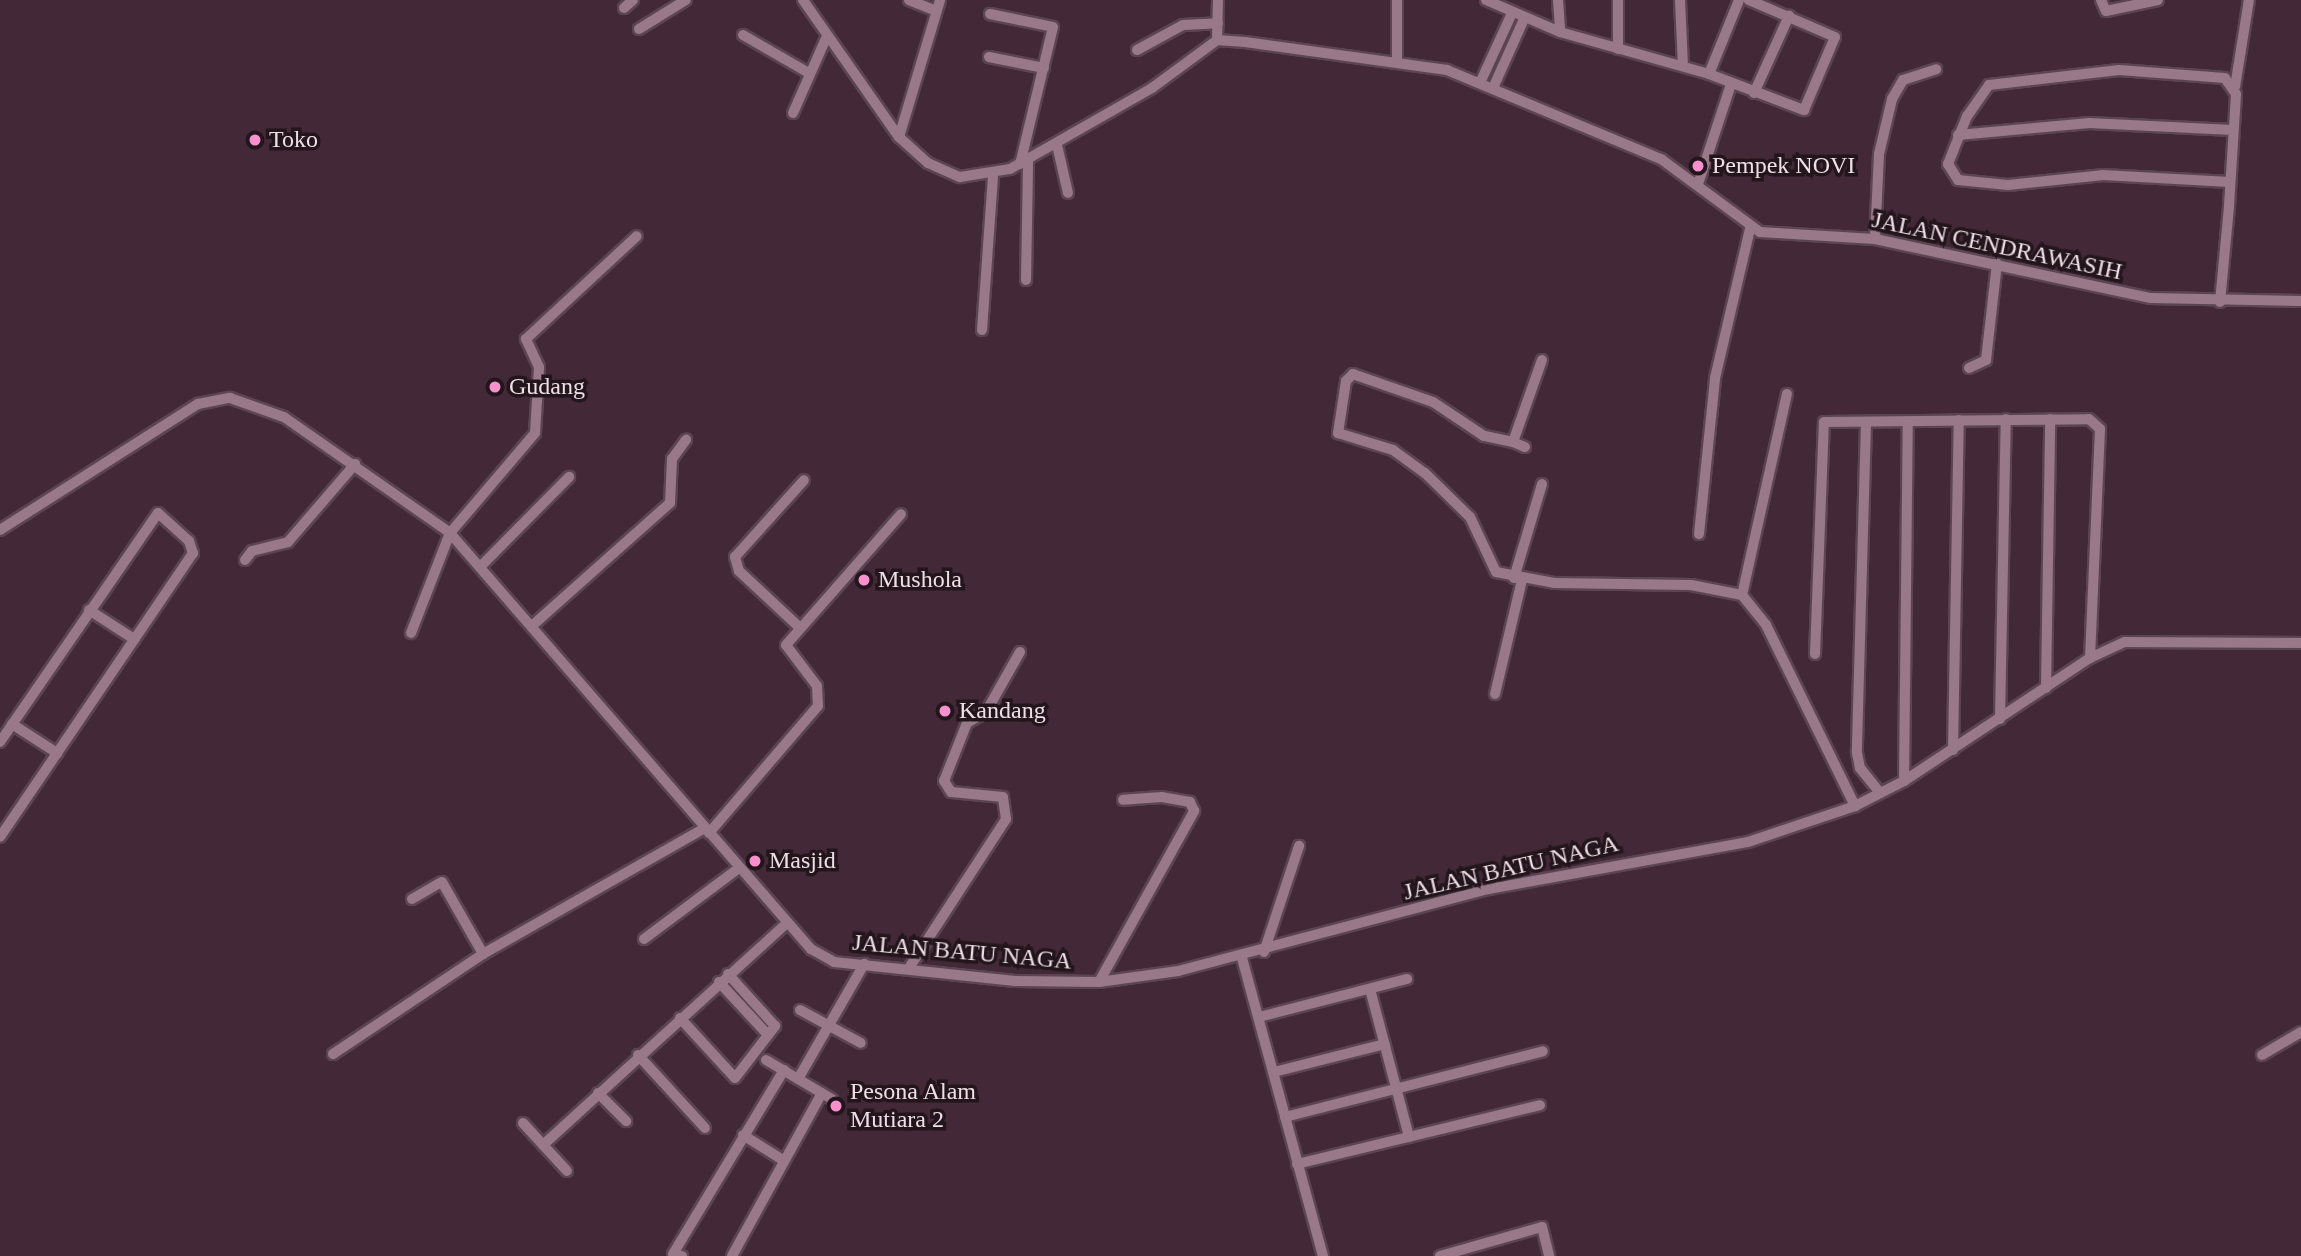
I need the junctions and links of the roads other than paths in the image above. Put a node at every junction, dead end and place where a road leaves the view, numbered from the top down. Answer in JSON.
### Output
{"nodes":[{"id":1,"x":633,"y":0,"type":"edge"},
{"id":2,"x":686,"y":0,"type":"edge"},
{"id":3,"x":803,"y":0,"type":"edge"},
{"id":4,"x":909,"y":0,"type":"edge"},
{"id":5,"x":1218,"y":0,"type":"edge"},
{"id":6,"x":1397,"y":0,"type":"edge"},
{"id":7,"x":1486,"y":0,"type":"edge"},
{"id":8,"x":1558,"y":0,"type":"edge"},
{"id":9,"x":1618,"y":0,"type":"edge"},
{"id":10,"x":1680,"y":0,"type":"edge"},
{"id":11,"x":1739,"y":0,"type":"edge"},
{"id":12,"x":1749,"y":0,"type":"edge"},
{"id":13,"x":2101,"y":0,"type":"edge"},
{"id":14,"x":2158,"y":0,"type":"edge"},
{"id":15,"x":2249,"y":0,"type":"edge"},
{"id":16,"x":938,"y":5,"type":"edge"},
{"id":17,"x":624,"y":8,"type":"dead end"},
{"id":18,"x":1512,"y":13,"type":"junction"},
{"id":19,"x":990,"y":14,"type":"dead end"},
{"id":20,"x":1789,"y":16,"type":"junction"},
{"id":21,"x":1524,"y":19,"type":"junction"},
{"id":22,"x":1218,"y":23,"type":"junction"},
{"id":23,"x":639,"y":30,"type":"dead end"},
{"id":24,"x":1560,"y":32,"type":"junction"},
{"id":25,"x":743,"y":35,"type":"dead end"},
{"id":26,"x":827,"y":36,"type":"junction"},
{"id":27,"x":1217,"y":40,"type":"junction"},
{"id":28,"x":1136,"y":50,"type":"dead end"},
{"id":29,"x":1618,"y":50,"type":"junction"},
{"id":30,"x":989,"y":57,"type":"dead end"},
{"id":31,"x":1397,"y":61,"type":"junction"},
{"id":32,"x":1683,"y":66,"type":"junction"},
{"id":33,"x":1044,"y":68,"type":"junction"},
{"id":34,"x":1936,"y":69,"type":"dead end"},
{"id":35,"x":807,"y":72,"type":"junction"},
{"id":36,"x":1709,"y":74,"type":"junction"},
{"id":37,"x":1480,"y":83,"type":"junction"},
{"id":38,"x":1731,"y":84,"type":"junction"},
{"id":39,"x":2235,"y":87,"type":"junction"},
{"id":40,"x":1493,"y":88,"type":"junction"},
{"id":41,"x":1755,"y":93,"type":"junction"},
{"id":42,"x":793,"y":113,"type":"dead end"},
{"id":43,"x":2233,"y":130,"type":"junction"},
{"id":44,"x":1958,"y":135,"type":"junction"},
{"id":45,"x":899,"y":136,"type":"junction"},
{"id":46,"x":1057,"y":145,"type":"junction"},
{"id":47,"x":1024,"y":162,"type":"junction"},
{"id":48,"x":993,"y":175,"type":"junction"},
{"id":49,"x":2230,"y":182,"type":"junction"},
{"id":50,"x":1698,"y":184,"type":"junction"},
{"id":51,"x":1068,"y":193,"type":"dead end"},
{"id":52,"x":1750,"y":229,"type":"junction"},
{"id":53,"x":637,"y":236,"type":"dead end"},
{"id":54,"x":1875,"y":239,"type":"junction"},
{"id":55,"x":1997,"y":264,"type":"junction"},
{"id":56,"x":1026,"y":280,"type":"dead end"},
{"id":57,"x":2301,"y":301,"type":"edge"},
{"id":58,"x":2220,"y":302,"type":"junction"},
{"id":59,"x":982,"y":330,"type":"dead end"},
{"id":60,"x":1542,"y":360,"type":"dead end"},
{"id":61,"x":1969,"y":368,"type":"dead end"},
{"id":62,"x":1787,"y":394,"type":"dead end"},
{"id":63,"x":2006,"y":419,"type":"junction"},
{"id":64,"x":2050,"y":419,"type":"junction"},
{"id":65,"x":1959,"y":420,"type":"junction"},
{"id":66,"x":1866,"y":423,"type":"junction"},
{"id":67,"x":1908,"y":423,"type":"junction"},
{"id":68,"x":686,"y":440,"type":"dead end"},
{"id":69,"x":1513,"y":442,"type":"junction"},
{"id":70,"x":1525,"y":447,"type":"dead end"},
{"id":71,"x":355,"y":464,"type":"junction"},
{"id":72,"x":569,"y":477,"type":"dead end"},
{"id":73,"x":804,"y":480,"type":"dead end"},
{"id":74,"x":1542,"y":484,"type":"dead end"},
{"id":75,"x":901,"y":514,"type":"dead end"},
{"id":76,"x":0,"y":530,"type":"edge"},
{"id":77,"x":450,"y":533,"type":"junction"},
{"id":78,"x":1699,"y":534,"type":"dead end"},
{"id":79,"x":245,"y":560,"type":"dead end"},
{"id":80,"x":482,"y":565,"type":"junction"},
{"id":81,"x":1518,"y":579,"type":"junction"},
{"id":82,"x":1742,"y":595,"type":"junction"},
{"id":83,"x":89,"y":610,"type":"junction"},
{"id":84,"x":534,"y":624,"type":"junction"},
{"id":85,"x":798,"y":626,"type":"junction"},
{"id":86,"x":411,"y":633,"type":"dead end"},
{"id":87,"x":134,"y":639,"type":"junction"},
{"id":88,"x":2301,"y":643,"type":"edge"},
{"id":89,"x":1020,"y":652,"type":"dead end"},
{"id":90,"x":1815,"y":654,"type":"dead end"},
{"id":91,"x":2091,"y":658,"type":"junction"},
{"id":92,"x":2046,"y":688,"type":"junction"},
{"id":93,"x":1495,"y":694,"type":"dead end"},
{"id":94,"x":2000,"y":719,"type":"junction"},
{"id":95,"x":12,"y":724,"type":"junction"},
{"id":96,"x":0,"y":742,"type":"edge"},
{"id":97,"x":1953,"y":750,"type":"junction"},
{"id":98,"x":57,"y":753,"type":"junction"},
{"id":99,"x":1904,"y":781,"type":"junction"},
{"id":100,"x":1880,"y":793,"type":"junction"},
{"id":101,"x":1123,"y":800,"type":"dead end"},
{"id":102,"x":1855,"y":806,"type":"junction"},
{"id":103,"x":707,"y":831,"type":"junction"},
{"id":104,"x":0,"y":837,"type":"edge"},
{"id":105,"x":1299,"y":846,"type":"dead end"},
{"id":106,"x":739,"y":868,"type":"junction"},
{"id":107,"x":412,"y":899,"type":"dead end"},
{"id":108,"x":787,"y":923,"type":"junction"},
{"id":109,"x":643,"y":939,"type":"dead end"},
{"id":110,"x":1264,"y":952,"type":"junction"},
{"id":111,"x":483,"y":954,"type":"junction"},
{"id":112,"x":1242,"y":958,"type":"junction"},
{"id":113,"x":864,"y":964,"type":"junction"},
{"id":114,"x":909,"y":968,"type":"junction"},
{"id":115,"x":728,"y":974,"type":"junction"},
{"id":116,"x":1407,"y":979,"type":"dead end"},
{"id":117,"x":719,"y":982,"type":"junction"},
{"id":118,"x":1099,"y":982,"type":"junction"},
{"id":119,"x":1370,"y":989,"type":"junction"},
{"id":120,"x":800,"y":1010,"type":"dead end"},
{"id":121,"x":1259,"y":1017,"type":"junction"},
{"id":122,"x":680,"y":1018,"type":"junction"},
{"id":123,"x":831,"y":1027,"type":"junction"},
{"id":124,"x":2301,"y":1032,"type":"edge"},
{"id":125,"x":768,"y":1035,"type":"junction"},
{"id":126,"x":861,"y":1043,"type":"dead end"},
{"id":127,"x":1385,"y":1044,"type":"junction"},
{"id":128,"x":1543,"y":1051,"type":"dead end"},
{"id":129,"x":333,"y":1054,"type":"dead end"},
{"id":130,"x":638,"y":1055,"type":"junction"},
{"id":131,"x":2262,"y":1055,"type":"dead end"},
{"id":132,"x":766,"y":1060,"type":"dead end"},
{"id":133,"x":784,"y":1070,"type":"junction"},
{"id":134,"x":1274,"y":1072,"type":"junction"},
{"id":135,"x":798,"y":1079,"type":"junction"},
{"id":136,"x":1397,"y":1089,"type":"junction"},
{"id":137,"x":598,"y":1093,"type":"junction"},
{"id":138,"x":822,"y":1093,"type":"junction"},
{"id":139,"x":832,"y":1099,"type":"dead end"},
{"id":140,"x":1540,"y":1105,"type":"dead end"},
{"id":141,"x":1285,"y":1117,"type":"junction"},
{"id":142,"x":626,"y":1121,"type":"dead end"},
{"id":143,"x":523,"y":1123,"type":"dead end"},
{"id":144,"x":705,"y":1128,"type":"dead end"},
{"id":145,"x":743,"y":1135,"type":"junction"},
{"id":146,"x":1409,"y":1137,"type":"junction"},
{"id":147,"x":543,"y":1145,"type":"junction"},
{"id":148,"x":783,"y":1160,"type":"junction"},
{"id":149,"x":1297,"y":1164,"type":"junction"},
{"id":150,"x":566,"y":1171,"type":"dead end"},
{"id":151,"x":682,"y":1256,"type":"edge"},
{"id":152,"x":732,"y":1256,"type":"edge"},
{"id":153,"x":1323,"y":1256,"type":"edge"},
{"id":154,"x":1440,"y":1256,"type":"edge"},
{"id":155,"x":1549,"y":1256,"type":"edge"}],
"edges":[{"from":1,"to":17,"type":"street"},
{"from":2,"to":23,"type":"street"},
{"from":3,"to":26,"type":"street"},
{"from":4,"to":16,"type":"street"},
{"from":5,"to":22,"type":"street"},
{"from":6,"to":31,"type":"street"},
{"from":7,"to":18,"type":"street"},
{"from":8,"to":24,"type":"street"},
{"from":9,"to":29,"type":"street"},
{"from":10,"to":32,"type":"street"},
{"from":11,"to":36,"type":"street"},
{"from":12,"to":20,"type":"street"},
{"from":13,"to":14,"type":"street"},
{"from":15,"to":39,"type":"street"},
{"from":16,"to":45,"type":"street"},
{"from":18,"to":21,"type":"street"},
{"from":18,"to":37,"type":"street"},
{"from":19,"to":33,"type":"street"},
{"from":20,"to":41,"type":"street"},
{"from":20,"to":41,"type":"street"},
{"from":21,"to":24,"type":"street"},
{"from":21,"to":40,"type":"street"},
{"from":22,"to":27,"type":"street"},
{"from":22,"to":28,"type":"street"},
{"from":24,"to":29,"type":"street"},
{"from":25,"to":35,"type":"street"},
{"from":26,"to":35,"type":"street"},
{"from":26,"to":45,"type":"street"},
{"from":27,"to":31,"type":"street"},
{"from":27,"to":46,"type":"street"},
{"from":29,"to":32,"type":"street"},
{"from":30,"to":33,"type":"street"},
{"from":31,"to":37,"type":"street"},
{"from":32,"to":36,"type":"street"},
{"from":33,"to":47,"type":"street"},
{"from":34,"to":54,"type":"street"},
{"from":35,"to":42,"type":"street"},
{"from":36,"to":38,"type":"street"},
{"from":37,"to":40,"type":"street"},
{"from":38,"to":41,"type":"street"},
{"from":38,"to":50,"type":"street"},
{"from":39,"to":43,"type":"street"},
{"from":39,"to":44,"type":"street"},
{"from":40,"to":50,"type":"street"},
{"from":43,"to":44,"type":"street"},
{"from":43,"to":49,"type":"street"},
{"from":44,"to":49,"type":"street"},
{"from":45,"to":48,"type":"street"},
{"from":46,"to":47,"type":"street"},
{"from":46,"to":51,"type":"street"},
{"from":47,"to":48,"type":"street"},
{"from":47,"to":56,"type":"street"},
{"from":48,"to":59,"type":"street"},
{"from":49,"to":58,"type":"street"},
{"from":50,"to":52,"type":"street"},
{"from":52,"to":54,"type":"street","name":"JALAN CENDRAWASIH"},
{"from":52,"to":78,"type":"street"},
{"from":53,"to":77,"type":"street"},
{"from":54,"to":55,"type":"street","name":"JALAN CENDRAWASIH"},
{"from":55,"to":58,"type":"street","name":"JALAN CENDRAWASIH"},
{"from":55,"to":61,"type":"street"},
{"from":57,"to":58,"type":"street","name":"JALAN CENDRAWASIH"},
{"from":60,"to":69,"type":"street"},
{"from":62,"to":82,"type":"street"},
{"from":63,"to":64,"type":"street"},
{"from":63,"to":65,"type":"street"},
{"from":63,"to":94,"type":"street"},
{"from":64,"to":91,"type":"street"},
{"from":64,"to":92,"type":"street"},
{"from":65,"to":67,"type":"street"},
{"from":65,"to":97,"type":"street"},
{"from":66,"to":67,"type":"street"},
{"from":66,"to":90,"type":"street"},
{"from":66,"to":100,"type":"street"},
{"from":67,"to":99,"type":"street"},
{"from":68,"to":84,"type":"street"},
{"from":69,"to":70,"type":"street"},
{"from":69,"to":81,"type":"street"},
{"from":71,"to":76,"type":"street","name":"JALAN BATU NAGA"},
{"from":71,"to":77,"type":"street","name":"JALAN BATU NAGA"},
{"from":71,"to":79,"type":"street"},
{"from":72,"to":80,"type":"street"},
{"from":73,"to":85,"type":"street"},
{"from":74,"to":81,"type":"street"},
{"from":75,"to":85,"type":"street"},
{"from":77,"to":80,"type":"street","name":"JALAN BATU NAGA"},
{"from":77,"to":86,"type":"street"},
{"from":80,"to":84,"type":"street","name":"JALAN BATU NAGA"},
{"from":81,"to":82,"type":"street"},
{"from":81,"to":93,"type":"street"},
{"from":82,"to":102,"type":"street"},
{"from":83,"to":87,"type":"street"},
{"from":83,"to":87,"type":"street"},
{"from":83,"to":95,"type":"street"},
{"from":84,"to":103,"type":"street","name":"JALAN BATU NAGA"},
{"from":85,"to":103,"type":"street"},
{"from":87,"to":98,"type":"street"},
{"from":88,"to":91,"type":"street","name":"JALAN BATU NAGA"},
{"from":89,"to":114,"type":"street"},
{"from":91,"to":92,"type":"street","name":"JALAN BATU NAGA"},
{"from":92,"to":94,"type":"street","name":"JALAN BATU NAGA"},
{"from":94,"to":97,"type":"street","name":"JALAN BATU NAGA"},
{"from":95,"to":96,"type":"street"},
{"from":95,"to":98,"type":"street"},
{"from":97,"to":99,"type":"street","name":"JALAN BATU NAGA"},
{"from":98,"to":104,"type":"street"},
{"from":99,"to":100,"type":"street","name":"JALAN BATU NAGA"},
{"from":100,"to":102,"type":"street","name":"JALAN BATU NAGA"},
{"from":101,"to":118,"type":"street"},
{"from":102,"to":110,"type":"street","name":"JALAN BATU NAGA"},
{"from":103,"to":106,"type":"street","name":"JALAN BATU NAGA"},
{"from":103,"to":111,"type":"street"},
{"from":105,"to":110,"type":"street"},
{"from":106,"to":108,"type":"street","name":"JALAN BATU NAGA"},
{"from":106,"to":109,"type":"street"},
{"from":107,"to":111,"type":"street"},
{"from":108,"to":113,"type":"street","name":"JALAN BATU NAGA"},
{"from":108,"to":115,"type":"street"},
{"from":110,"to":112,"type":"street","name":"JALAN BATU NAGA"},
{"from":111,"to":129,"type":"street"},
{"from":112,"to":118,"type":"street","name":"JALAN BATU NAGA"},
{"from":112,"to":121,"type":"street"},
{"from":113,"to":114,"type":"street","name":"JALAN BATU NAGA"},
{"from":113,"to":123,"type":"street"},
{"from":114,"to":118,"type":"street","name":"JALAN BATU NAGA"},
{"from":115,"to":117,"type":"street"},
{"from":115,"to":125,"type":"street"},
{"from":116,"to":119,"type":"street"},
{"from":117,"to":122,"type":"street"},
{"from":117,"to":125,"type":"street"},
{"from":119,"to":121,"type":"street"},
{"from":119,"to":127,"type":"street"},
{"from":120,"to":123,"type":"street"},
{"from":121,"to":134,"type":"street"},
{"from":122,"to":125,"type":"street"},
{"from":122,"to":130,"type":"street"},
{"from":123,"to":126,"type":"street"},
{"from":123,"to":135,"type":"street"},
{"from":124,"to":131,"type":"street"},
{"from":127,"to":134,"type":"street"},
{"from":127,"to":136,"type":"street"},
{"from":128,"to":136,"type":"street"},
{"from":130,"to":137,"type":"street"},
{"from":130,"to":144,"type":"street"},
{"from":132,"to":133,"type":"street"},
{"from":133,"to":135,"type":"street"},
{"from":133,"to":145,"type":"street"},
{"from":134,"to":141,"type":"street"},
{"from":135,"to":138,"type":"street"},
{"from":136,"to":141,"type":"street"},
{"from":136,"to":146,"type":"street"},
{"from":137,"to":142,"type":"street"},
{"from":137,"to":147,"type":"street"},
{"from":138,"to":139,"type":"street"},
{"from":138,"to":148,"type":"street"},
{"from":140,"to":146,"type":"street"},
{"from":141,"to":149,"type":"street"},
{"from":143,"to":147,"type":"street"},
{"from":145,"to":148,"type":"street"},
{"from":145,"to":151,"type":"street"},
{"from":146,"to":149,"type":"street"},
{"from":147,"to":150,"type":"street"},
{"from":148,"to":152,"type":"street"},
{"from":149,"to":153,"type":"street"},
{"from":154,"to":155,"type":"street"}]}
